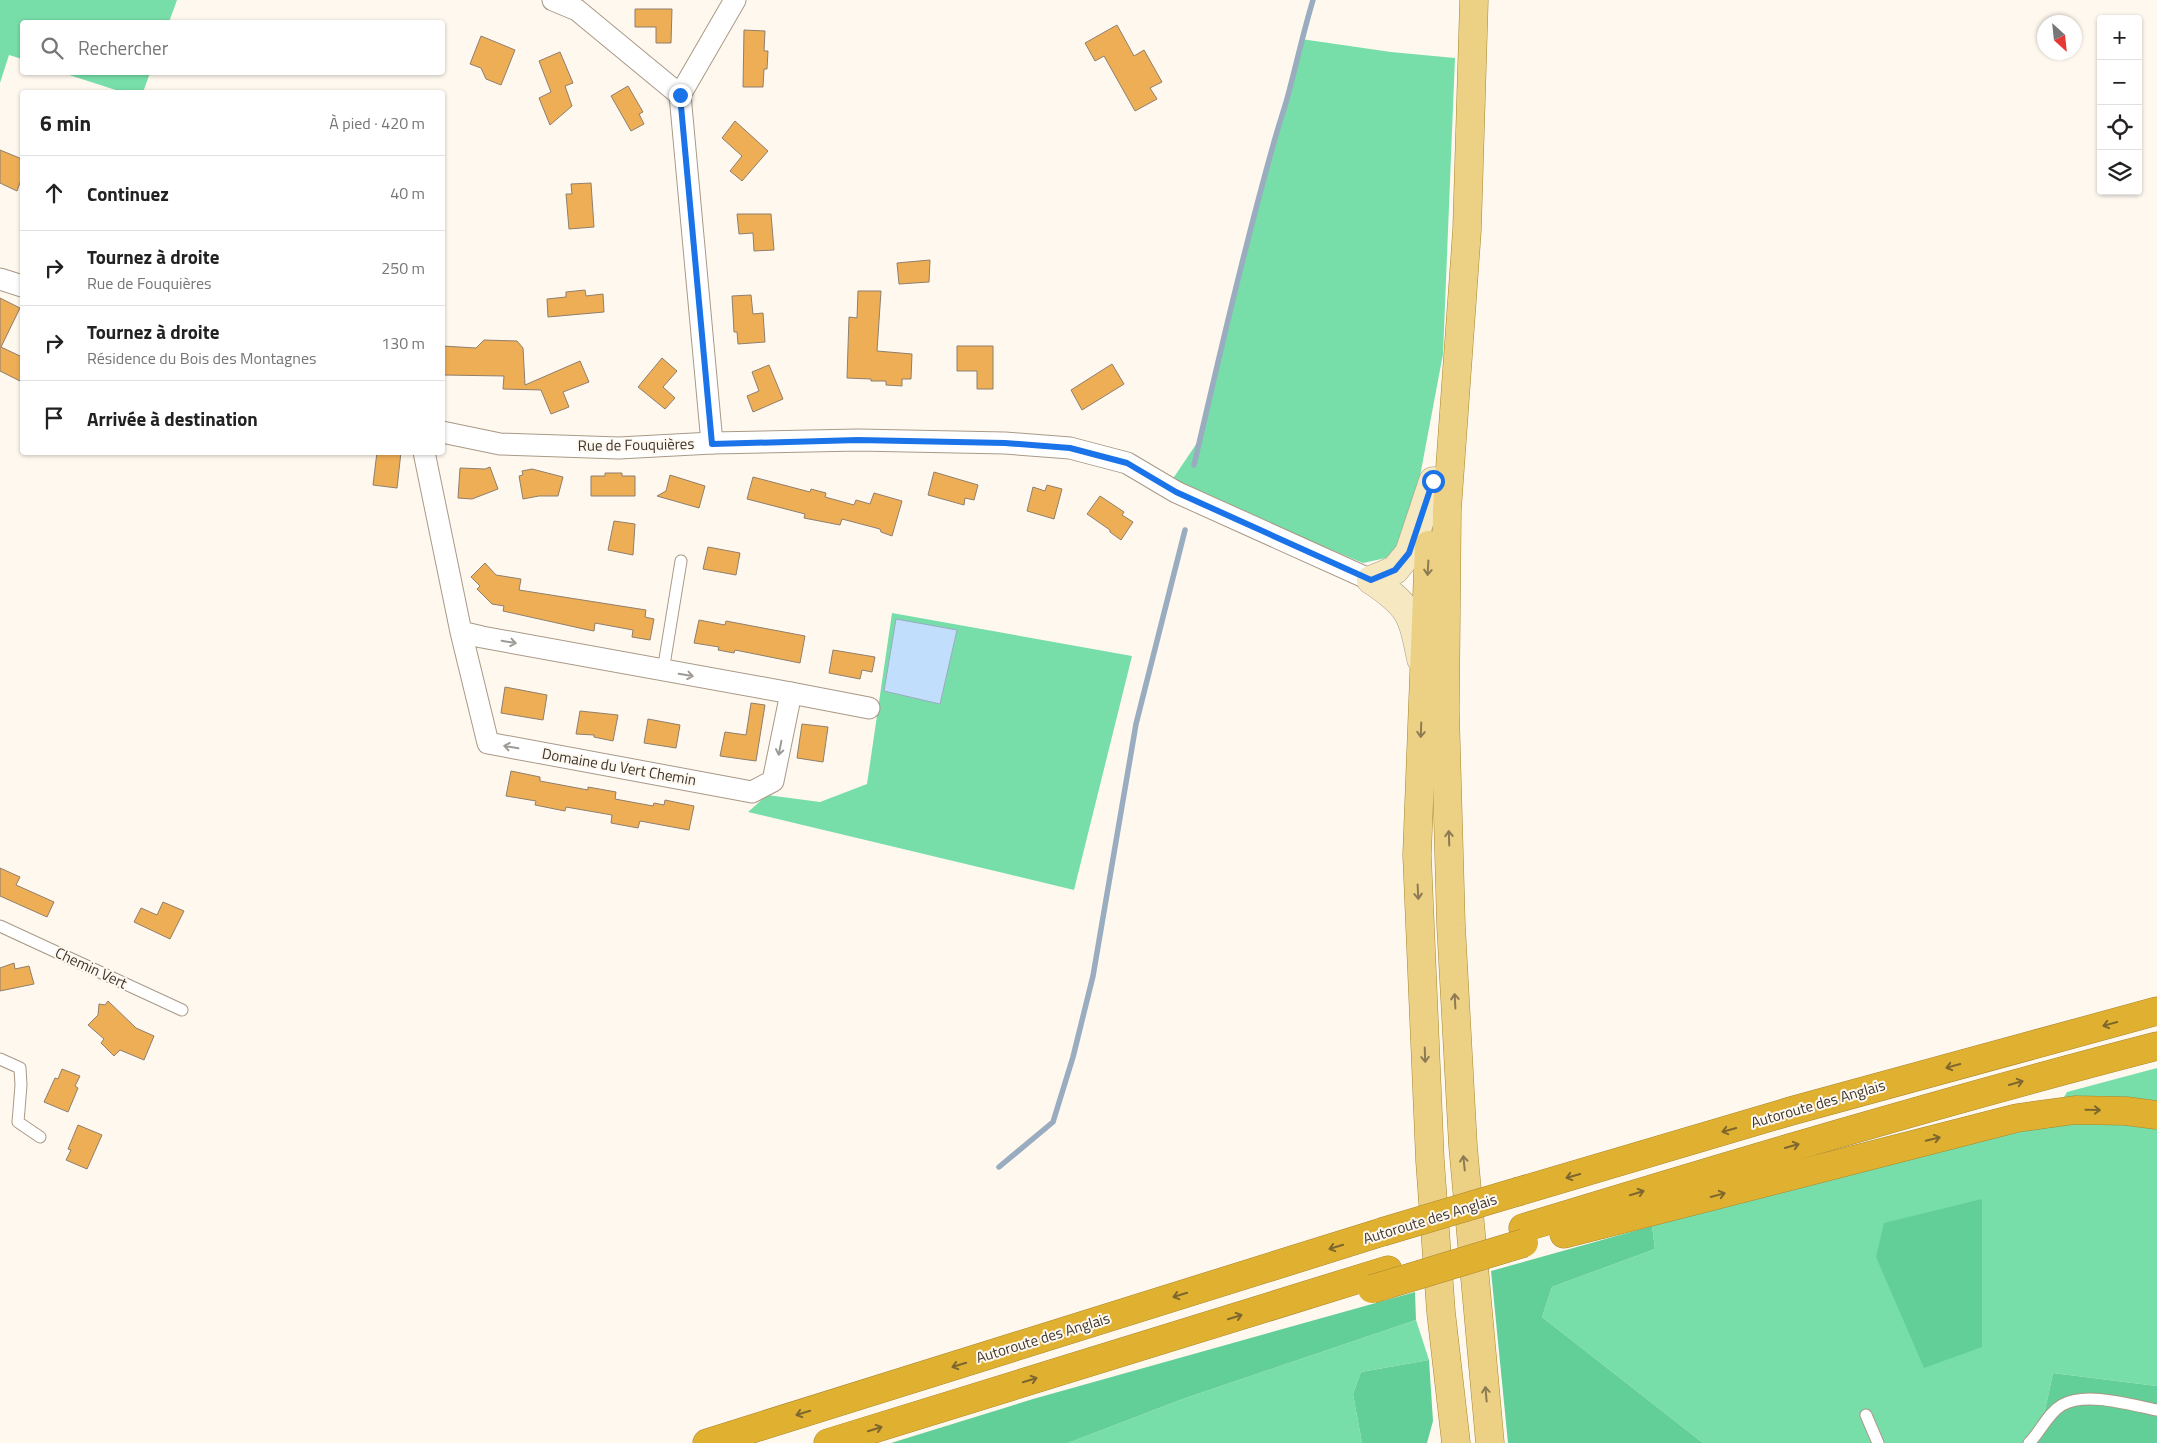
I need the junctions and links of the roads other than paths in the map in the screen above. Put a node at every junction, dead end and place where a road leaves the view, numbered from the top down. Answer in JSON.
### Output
{"nodes":[{"id":1,"x":553,"y":0,"type":"edge"},
{"id":2,"x":735,"y":0,"type":"edge"},
{"id":3,"x":1474,"y":0,"type":"edge"},
{"id":4,"x":1470,"y":66,"type":"junction"},
{"id":5,"x":680,"y":95,"type":"junction"},
{"id":6,"x":0,"y":279,"type":"edge"},
{"id":7,"x":20,"y":285,"type":"edge"},
{"id":8,"x":445,"y":433,"type":"edge"},
{"id":9,"x":712,"y":444,"type":"junction"},
{"id":10,"x":425,"y":455,"type":"edge"},
{"id":11,"x":1433,"y":481,"type":"junction"},
{"id":12,"x":681,"y":561,"type":"dead end"},
{"id":13,"x":1371,"y":580,"type":"junction"},
{"id":14,"x":461,"y":632,"type":"junction"},
{"id":15,"x":663,"y":670,"type":"junction"},
{"id":16,"x":1424,"y":671,"type":"junction"},
{"id":17,"x":791,"y":693,"type":"junction"},
{"id":18,"x":869,"y":708,"type":"dead end"},
{"id":19,"x":0,"y":926,"type":"edge"},
{"id":20,"x":182,"y":1010,"type":"dead end"},
{"id":21,"x":2157,"y":1011,"type":"edge"},
{"id":22,"x":2157,"y":1046,"type":"edge"},
{"id":23,"x":0,"y":1059,"type":"edge"},
{"id":24,"x":2157,"y":1115,"type":"edge"},
{"id":25,"x":40,"y":1137,"type":"dead end"},
{"id":26,"x":1523,"y":1236,"type":"junction"},
{"id":27,"x":2157,"y":1410,"type":"edge"},
{"id":28,"x":1866,"y":1415,"type":"dead end"},
{"id":29,"x":707,"y":1443,"type":"edge"},
{"id":30,"x":828,"y":1443,"type":"edge"},
{"id":31,"x":1456,"y":1443,"type":"edge"},
{"id":32,"x":1490,"y":1443,"type":"edge"},
{"id":33,"x":1878,"y":1443,"type":"edge"},
{"id":34,"x":2029,"y":1443,"type":"edge"}],
"edges":[{"from":1,"to":5,"type":"street"},
{"from":2,"to":5,"type":"street"},
{"from":3,"to":4,"type":"main road"},
{"from":4,"to":11,"type":"main road"},
{"from":32,"to":4,"type":"main road","one_way":true},
{"from":5,"to":9,"type":"street"},
{"from":6,"to":7,"type":"street"},
{"from":8,"to":9,"type":"street","name":"Rue de Fouquières"},
{"from":9,"to":13,"type":"street","name":"Rue de Fouquières"},
{"from":10,"to":14,"type":"street","name":"Domaine du Vert Chemin"},
{"from":11,"to":13,"type":"street"},
{"from":11,"to":16,"type":"main road","one_way":true},
{"from":12,"to":15,"type":"lane"},
{"from":13,"to":16,"type":"street"},
{"from":14,"to":15,"type":"street","one_way":true},
{"from":17,"to":14,"type":"street","name":"Domaine du Vert Chemin","one_way":true},
{"from":15,"to":17,"type":"street","one_way":true},
{"from":16,"to":31,"type":"main road","one_way":true},
{"from":17,"to":18,"type":"street"},
{"from":19,"to":20,"type":"lane","name":"Chemin Vert"},
{"from":21,"to":29,"type":"highway","name":"Autoroute des Anglais","one_way":true,"bridge":true},
{"from":26,"to":22,"type":"highway","one_way":true},
{"from":23,"to":25,"type":"lane"},
{"from":26,"to":24,"type":"highway","one_way":true},
{"from":30,"to":26,"type":"highway","one_way":true},
{"from":27,"to":34,"type":"lane"},
{"from":28,"to":33,"type":"lane"}]}
